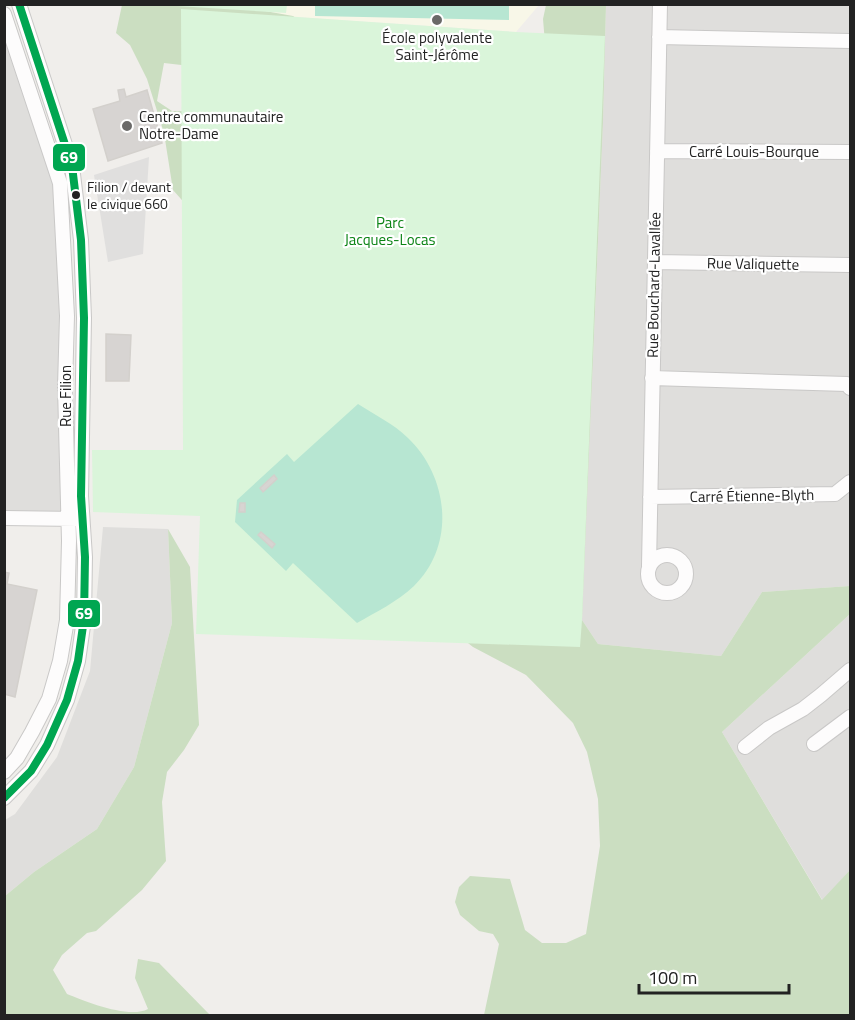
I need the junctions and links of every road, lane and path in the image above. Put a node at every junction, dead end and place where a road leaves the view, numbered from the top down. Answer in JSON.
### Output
{"nodes":[{"id":1,"x":19,"y":4,"type":"edge"},
{"id":2,"x":660,"y":4,"type":"edge"},
{"id":3,"x":4,"y":14,"type":"edge"},
{"id":4,"x":659,"y":37,"type":"junction"},
{"id":5,"x":850,"y":41,"type":"edge"},
{"id":6,"x":657,"y":151,"type":"junction"},
{"id":7,"x":850,"y":153,"type":"edge"},
{"id":8,"x":75,"y":180,"type":"junction"},
{"id":9,"x":60,"y":183,"type":"junction"},
{"id":10,"x":655,"y":262,"type":"junction"},
{"id":11,"x":850,"y":265,"type":"edge"},
{"id":12,"x":652,"y":378,"type":"junction"},
{"id":13,"x":850,"y":388,"type":"edge"},
{"id":14,"x":850,"y":482,"type":"edge"},
{"id":15,"x":650,"y":497,"type":"junction"},
{"id":16,"x":4,"y":518,"type":"edge"},
{"id":17,"x":75,"y":518,"type":"junction"},
{"id":18,"x":649,"y":566,"type":"dead end"},
{"id":19,"x":850,"y":670,"type":"edge"},
{"id":20,"x":850,"y":717,"type":"edge"},
{"id":21,"x":814,"y":744,"type":"dead end"},
{"id":22,"x":745,"y":747,"type":"dead end"},
{"id":23,"x":4,"y":772,"type":"edge"},
{"id":24,"x":4,"y":798,"type":"edge"}],
"edges":[{"from":1,"to":8,"type":"street","name":"Rue Filion"},
{"from":2,"to":4,"type":"street","name":"Rue Bouchard-Lavallée"},
{"from":3,"to":9,"type":"street","name":"Rue Filion"},
{"from":4,"to":5,"type":"street"},
{"from":4,"to":6,"type":"street","name":"Rue Bouchard-Lavallée"},
{"from":6,"to":7,"type":"street","name":"Carré Louis-Bourque"},
{"from":6,"to":10,"type":"street","name":"Rue Bouchard-Lavallée"},
{"from":8,"to":9,"type":"street"},
{"from":8,"to":17,"type":"street","name":"Rue Filion"},
{"from":9,"to":17,"type":"street","name":"Rue Filion"},
{"from":10,"to":11,"type":"street","name":"Rue Valiquette"},
{"from":10,"to":12,"type":"street","name":"Rue Bouchard-Lavallée"},
{"from":12,"to":13,"type":"street"},
{"from":12,"to":15,"type":"street","name":"Rue Bouchard-Lavallée"},
{"from":14,"to":15,"type":"street","name":"Carré Étienne-Blyth"},
{"from":15,"to":18,"type":"street","name":"Rue Bouchard-Lavallée"},
{"from":16,"to":17,"type":"street"},
{"from":17,"to":23,"type":"street","name":"Rue Filion"},
{"from":17,"to":24,"type":"street","name":"Rue Filion"},
{"from":19,"to":22,"type":"street"},
{"from":20,"to":21,"type":"street"}]}
